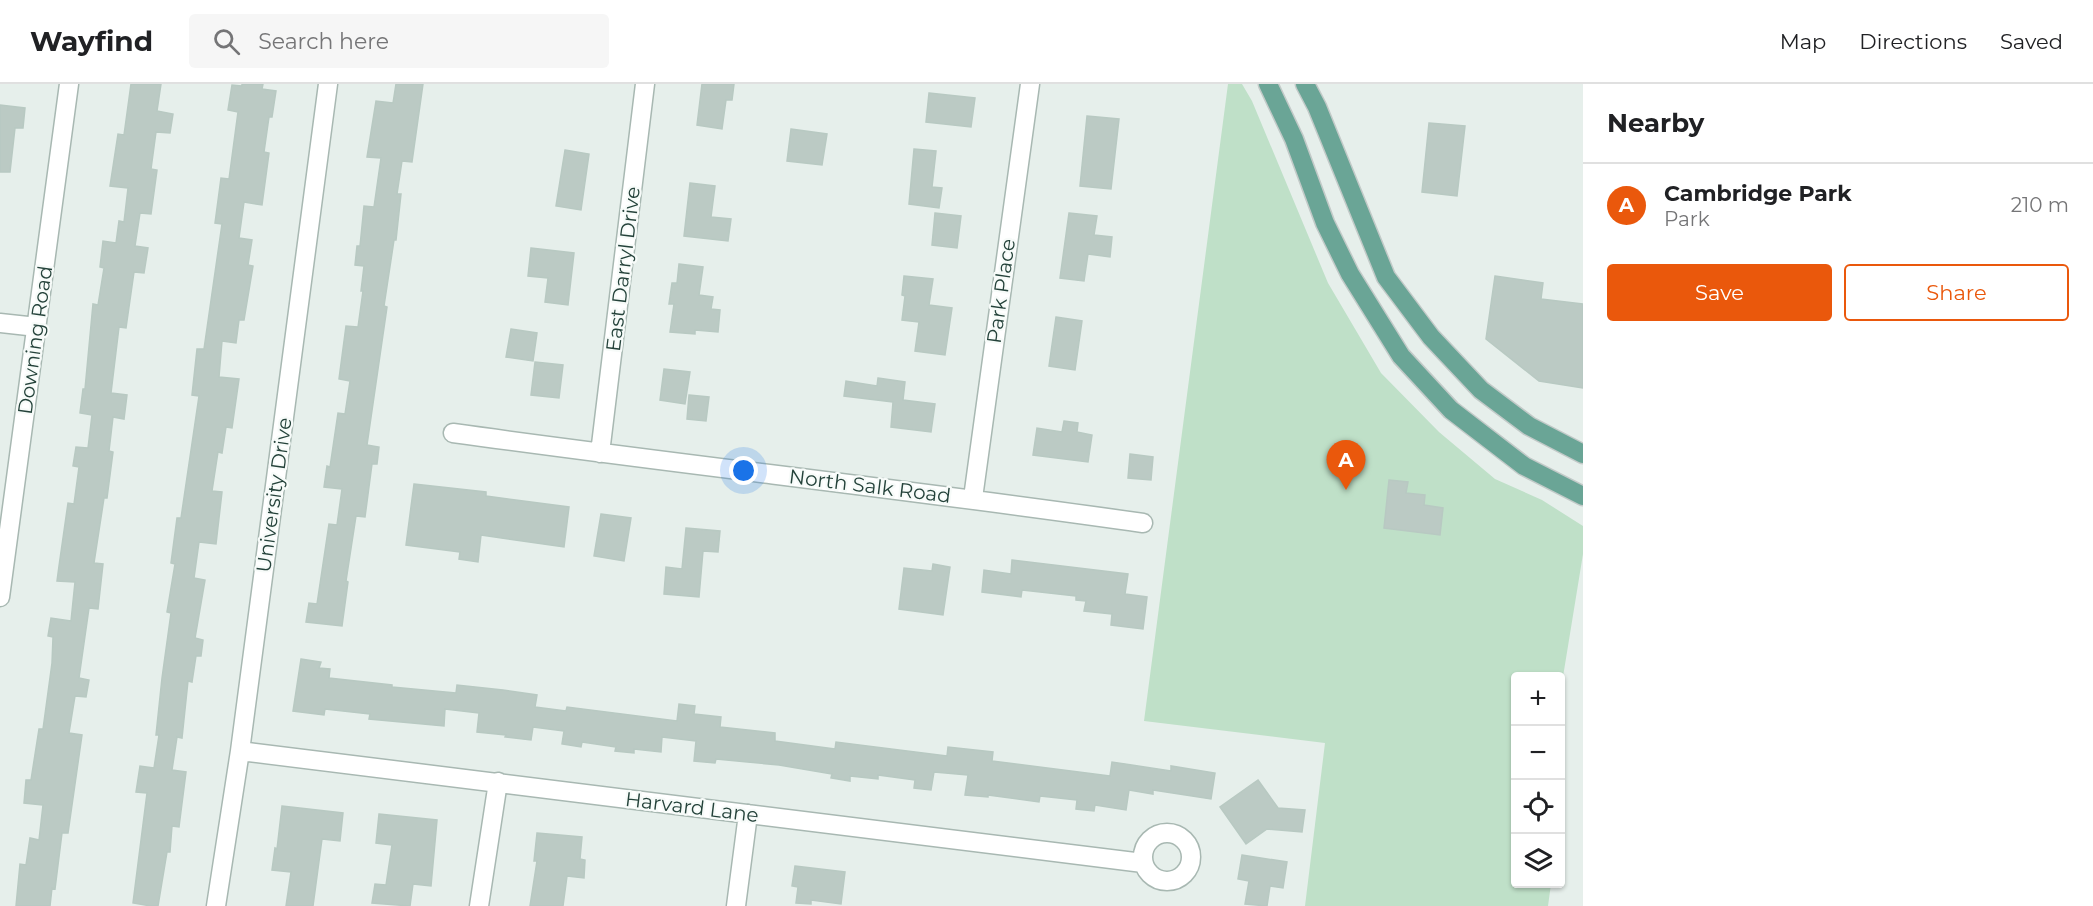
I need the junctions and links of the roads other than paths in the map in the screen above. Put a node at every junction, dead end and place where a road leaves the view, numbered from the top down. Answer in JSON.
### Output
{"nodes":[{"id":1,"x":69,"y":84,"type":"edge"},
{"id":2,"x":328,"y":84,"type":"edge"},
{"id":3,"x":645,"y":84,"type":"edge"},
{"id":4,"x":1030,"y":84,"type":"edge"},
{"id":5,"x":1268,"y":84,"type":"edge"},
{"id":6,"x":1305,"y":84,"type":"edge"},
{"id":7,"x":0,"y":323,"type":"edge"},
{"id":8,"x":37,"y":327,"type":"junction"},
{"id":9,"x":453,"y":433,"type":"dead end"},
{"id":10,"x":600,"y":453,"type":"junction"},
{"id":11,"x":1583,"y":454,"type":"edge"},
{"id":12,"x":1583,"y":496,"type":"edge"},
{"id":13,"x":973,"y":498,"type":"junction"},
{"id":14,"x":1143,"y":523,"type":"dead end"},
{"id":15,"x":0,"y":597,"type":"edge"},
{"id":16,"x":240,"y":751,"type":"junction"},
{"id":17,"x":498,"y":782,"type":"junction"},
{"id":18,"x":748,"y":814,"type":"junction"},
{"id":19,"x":1143,"y":862,"type":"dead end"},
{"id":20,"x":216,"y":906,"type":"edge"},
{"id":21,"x":479,"y":906,"type":"edge"},
{"id":22,"x":736,"y":906,"type":"edge"}],
"edges":[{"from":1,"to":8,"type":"street","name":"Downing Road"},
{"from":2,"to":16,"type":"street","name":"University Drive"},
{"from":3,"to":10,"type":"street","name":"East Darryl Drive"},
{"from":4,"to":13,"type":"street","name":"Park Place"},
{"from":5,"to":12,"type":"main road"},
{"from":6,"to":11,"type":"main road"},
{"from":7,"to":8,"type":"street"},
{"from":8,"to":15,"type":"street","name":"Downing Road"},
{"from":9,"to":10,"type":"street","name":"North Salk Road"},
{"from":10,"to":13,"type":"street","name":"North Salk Road"},
{"from":13,"to":14,"type":"street","name":"North Salk Road"},
{"from":16,"to":17,"type":"street","name":"Harvard Lane"},
{"from":16,"to":20,"type":"street","name":"University Drive"},
{"from":17,"to":18,"type":"street","name":"Harvard Lane"},
{"from":17,"to":21,"type":"street"},
{"from":18,"to":19,"type":"street","name":"Harvard Lane"},
{"from":18,"to":22,"type":"street"}]}
